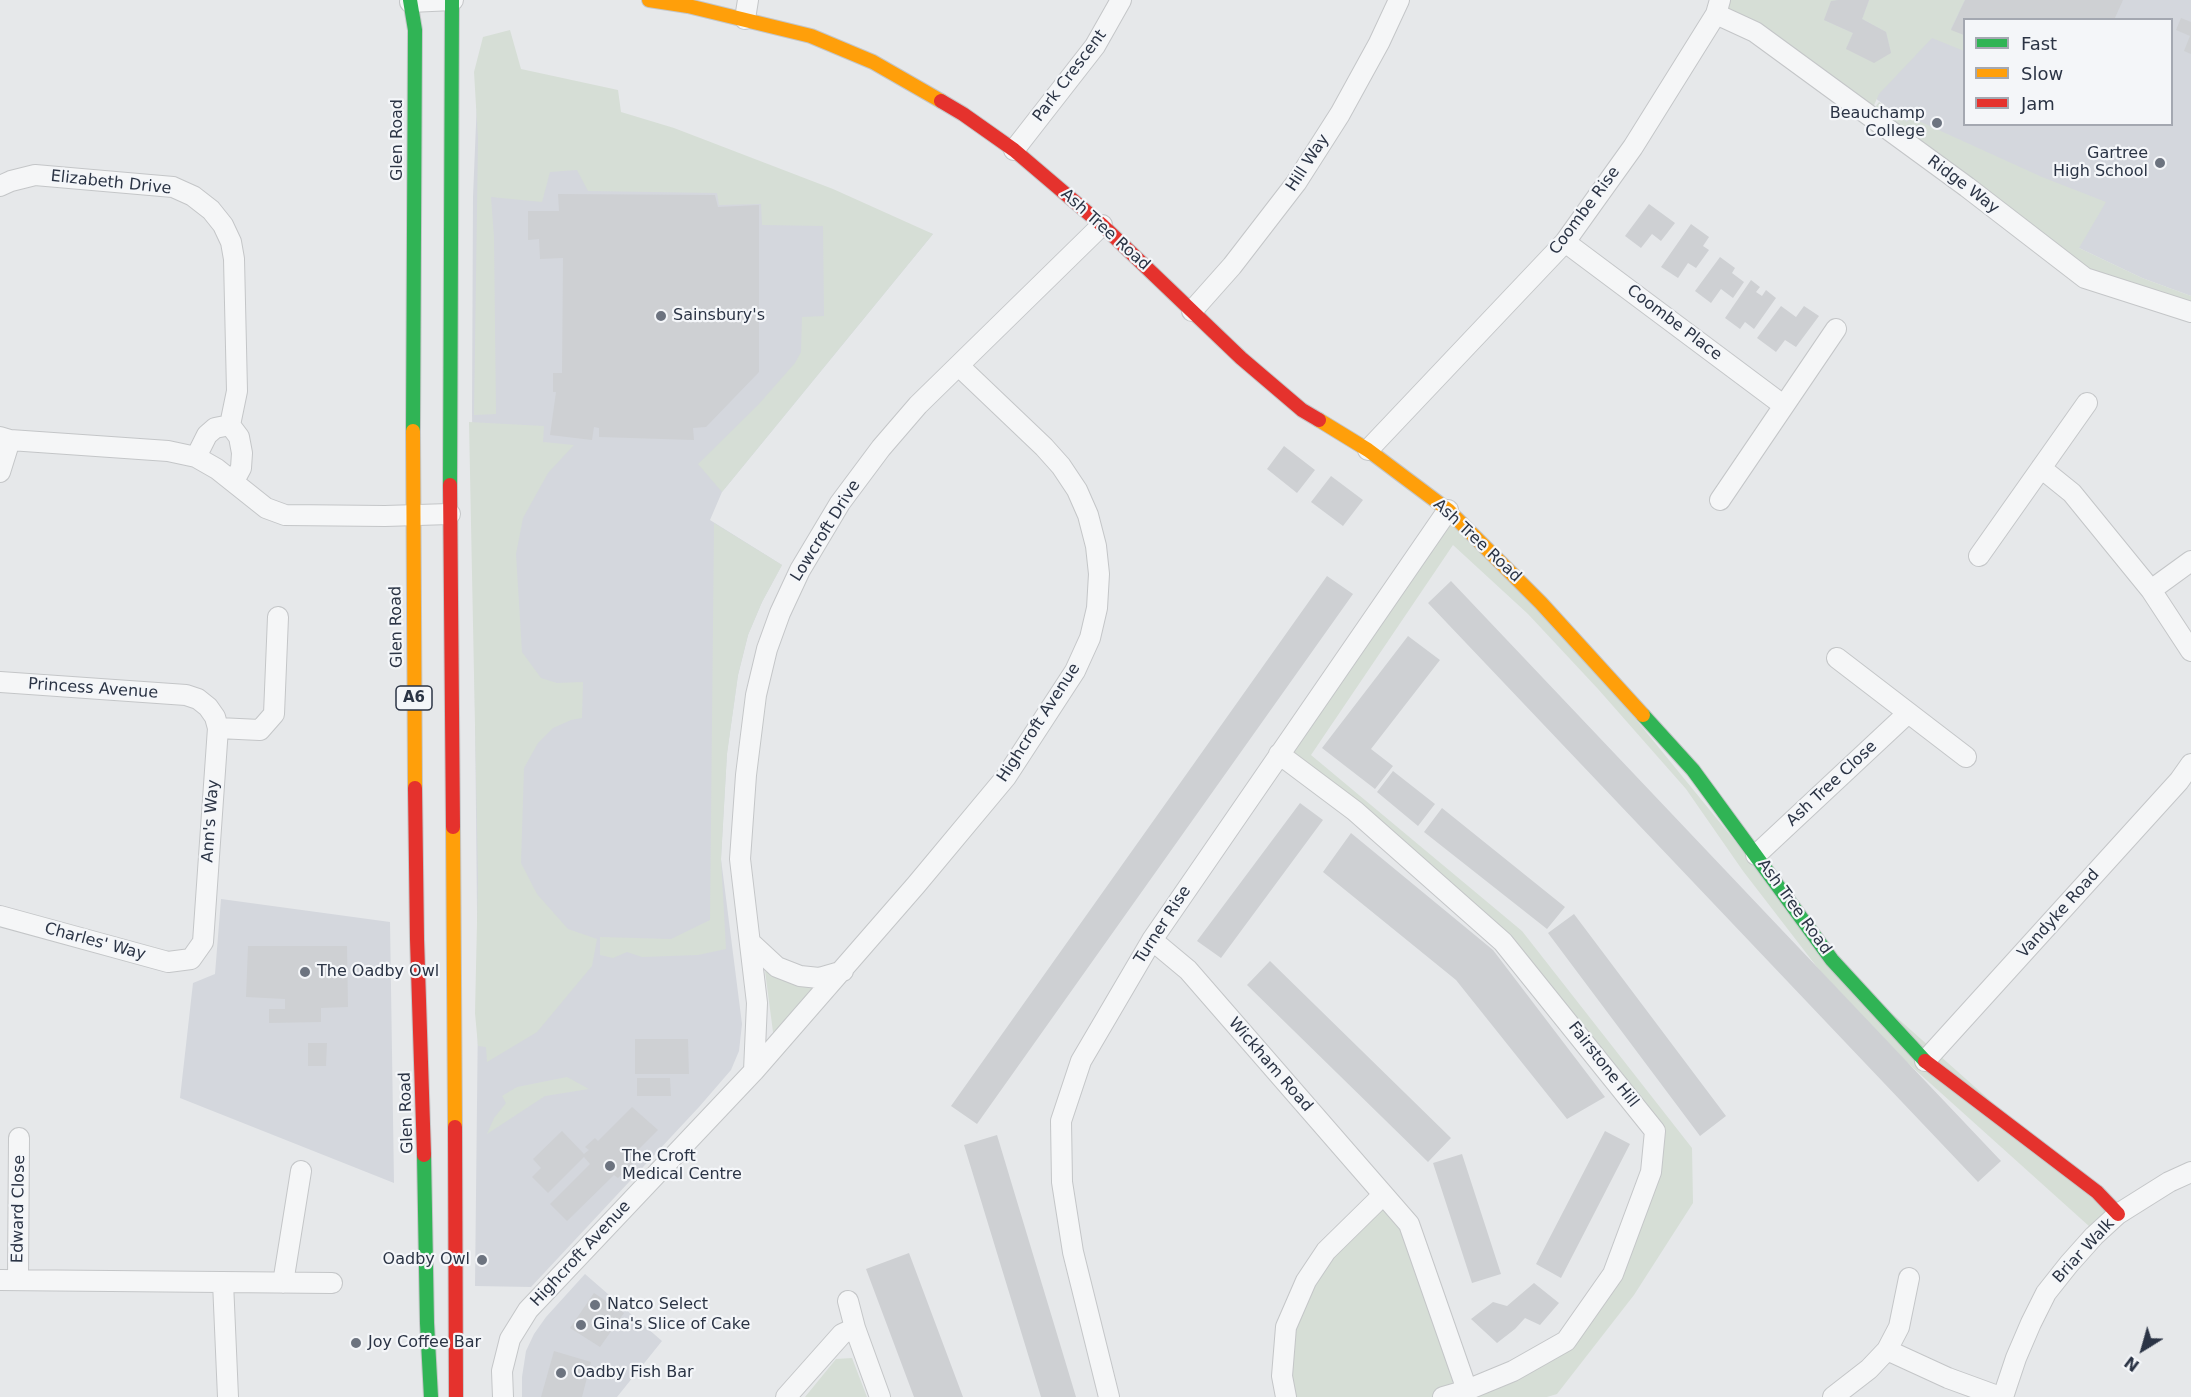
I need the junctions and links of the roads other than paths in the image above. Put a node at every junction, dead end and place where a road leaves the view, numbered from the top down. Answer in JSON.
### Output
{"nodes":[{"id":1,"x":452,"y":0,"type":"edge"},
{"id":2,"x":649,"y":0,"type":"edge"},
{"id":3,"x":1121,"y":0,"type":"edge"},
{"id":4,"x":1399,"y":0,"type":"edge"},
{"id":5,"x":410,"y":1,"type":"edge"},
{"id":6,"x":1718,"y":7,"type":"edge"},
{"id":7,"x":747,"y":9,"type":"edge"},
{"id":8,"x":1014,"y":150,"type":"junction"},
{"id":9,"x":0,"y":186,"type":"edge"},
{"id":10,"x":1102,"y":225,"type":"junction"},
{"id":11,"x":1565,"y":242,"type":"junction"},
{"id":12,"x":1192,"y":311,"type":"junction"},
{"id":13,"x":2191,"y":312,"type":"edge"},
{"id":14,"x":1836,"y":329,"type":"dead end"},
{"id":15,"x":959,"y":366,"type":"junction"},
{"id":16,"x":2087,"y":403,"type":"dead end"},
{"id":17,"x":1783,"y":405,"type":"junction"},
{"id":18,"x":230,"y":424,"type":"junction"},
{"id":19,"x":5,"y":439,"type":"edge"},
{"id":20,"x":1368,"y":450,"type":"junction"},
{"id":21,"x":196,"y":458,"type":"junction"},
{"id":22,"x":2041,"y":468,"type":"junction"},
{"id":23,"x":0,"y":472,"type":"edge"},
{"id":24,"x":234,"y":481,"type":"junction"},
{"id":25,"x":1720,"y":500,"type":"dead end"},
{"id":26,"x":1448,"y":510,"type":"junction"},
{"id":27,"x":450,"y":513,"type":"junction"},
{"id":28,"x":412,"y":514,"type":"junction"},
{"id":29,"x":1979,"y":556,"type":"dead end"},
{"id":30,"x":2191,"y":561,"type":"edge"},
{"id":31,"x":2151,"y":590,"type":"junction"},
{"id":32,"x":278,"y":617,"type":"dead end"},
{"id":33,"x":2191,"y":651,"type":"edge"},
{"id":34,"x":1838,"y":658,"type":"dead end"},
{"id":35,"x":0,"y":682,"type":"edge"},
{"id":36,"x":1908,"y":713,"type":"junction"},
{"id":37,"x":218,"y":728,"type":"junction"},
{"id":38,"x":1279,"y":754,"type":"junction"},
{"id":39,"x":1966,"y":757,"type":"dead end"},
{"id":40,"x":2191,"y":764,"type":"edge"},
{"id":41,"x":1756,"y":855,"type":"junction"},
{"id":42,"x":0,"y":916,"type":"edge"},
{"id":43,"x":1152,"y":940,"type":"junction"},
{"id":44,"x":750,"y":942,"type":"junction"},
{"id":45,"x":191,"y":959,"type":"joint"},
{"id":46,"x":843,"y":971,"type":"junction"},
{"id":47,"x":1925,"y":1061,"type":"junction"},
{"id":48,"x":754,"y":1071,"type":"junction"},
{"id":49,"x":20,"y":1138,"type":"dead end"},
{"id":50,"x":301,"y":1171,"type":"dead end"},
{"id":51,"x":2191,"y":1172,"type":"edge"},
{"id":52,"x":1383,"y":1196,"type":"junction"},
{"id":53,"x":2118,"y":1214,"type":"junction"},
{"id":54,"x":1909,"y":1278,"type":"dead end"},
{"id":55,"x":9,"y":1280,"type":"edge"},
{"id":56,"x":223,"y":1282,"type":"junction"},
{"id":57,"x":283,"y":1282,"type":"junction"},
{"id":58,"x":332,"y":1283,"type":"dead end"},
{"id":59,"x":848,"y":1301,"type":"dead end"},
{"id":60,"x":855,"y":1328,"type":"junction"},
{"id":61,"x":1887,"y":1350,"type":"junction"},
{"id":62,"x":1467,"y":1390,"type":"junction"},
{"id":63,"x":228,"y":1397,"type":"edge"},
{"id":64,"x":430,"y":1397,"type":"edge"},
{"id":65,"x":456,"y":1397,"type":"edge"},
{"id":66,"x":503,"y":1397,"type":"edge"},
{"id":67,"x":786,"y":1397,"type":"edge"},
{"id":68,"x":880,"y":1397,"type":"edge"},
{"id":69,"x":1110,"y":1397,"type":"edge"},
{"id":70,"x":1286,"y":1397,"type":"edge"},
{"id":71,"x":1443,"y":1397,"type":"edge"},
{"id":72,"x":1833,"y":1397,"type":"edge"},
{"id":73,"x":2001,"y":1397,"type":"edge"}],
"edges":[{"from":1,"to":5,"type":"street"},
{"from":1,"to":27,"type":"main road","number":"A6"},
{"from":2,"to":7,"type":"main road","name":"Ash Tree Road"},
{"from":3,"to":8,"type":"street","name":"Park Crescent"},
{"from":4,"to":12,"type":"street","name":"Hill Way"},
{"from":5,"to":28,"type":"main road","name":"Glen Road","number":"A6"},
{"from":6,"to":11,"type":"street","name":"Coombe Rise"},
{"from":6,"to":13,"type":"street","name":"Ridge Way"},
{"from":7,"to":8,"type":"main road","name":"Ash Tree Road"},
{"from":8,"to":10,"type":"main road","name":"Ash Tree Road"},
{"from":9,"to":18,"type":"street","name":"Elizabeth Drive"},
{"from":10,"to":12,"type":"main road","name":"Ash Tree Road"},
{"from":10,"to":15,"type":"street","name":"Lowcroft Drive"},
{"from":11,"to":17,"type":"street","name":"Coombe Place"},
{"from":11,"to":20,"type":"street","name":"Coombe Rise"},
{"from":12,"to":20,"type":"main road","name":"Ash Tree Road"},
{"from":14,"to":17,"type":"street"},
{"from":15,"to":44,"type":"street","name":"Lowcroft Drive"},
{"from":15,"to":46,"type":"street","name":"Highcroft Avenue"},
{"from":16,"to":22,"type":"street"},
{"from":17,"to":25,"type":"street"},
{"from":18,"to":21,"type":"street"},
{"from":18,"to":24,"type":"street"},
{"from":19,"to":21,"type":"street"},
{"from":19,"to":23,"type":"street"},
{"from":20,"to":26,"type":"main road","name":"Ash Tree Road"},
{"from":21,"to":24,"type":"street"},
{"from":22,"to":29,"type":"street"},
{"from":22,"to":31,"type":"street"},
{"from":24,"to":28,"type":"street"},
{"from":26,"to":38,"type":"street","name":"Turner Rise"},
{"from":26,"to":41,"type":"main road","name":"Ash Tree Road"},
{"from":27,"to":28,"type":"street"},
{"from":27,"to":65,"type":"main road","number":"A6"},
{"from":28,"to":64,"type":"main road","name":"Glen Road","number":"A6"},
{"from":30,"to":31,"type":"street"},
{"from":31,"to":33,"type":"street"},
{"from":32,"to":37,"type":"street"},
{"from":34,"to":36,"type":"street"},
{"from":35,"to":37,"type":"street","name":"Princess Avenue"},
{"from":36,"to":39,"type":"street"},
{"from":36,"to":41,"type":"street","name":"Ash Tree Close"},
{"from":37,"to":45,"type":"street","name":"Ann's Way"},
{"from":38,"to":43,"type":"street","name":"Turner Rise"},
{"from":38,"to":62,"type":"street","name":"Fairstone Hill"},
{"from":40,"to":47,"type":"street","name":"Vandyke Road"},
{"from":41,"to":47,"type":"main road","name":"Ash Tree Road"},
{"from":42,"to":45,"type":"street","name":"Charles' Way"},
{"from":43,"to":52,"type":"street","name":"Wickham Road"},
{"from":43,"to":69,"type":"street","name":"Turner Rise"},
{"from":44,"to":46,"type":"street"},
{"from":44,"to":48,"type":"street","name":"Lowcroft Drive"},
{"from":46,"to":48,"type":"street","name":"Highcroft Avenue"},
{"from":47,"to":53,"type":"main road","name":"Ash Tree Road"},
{"from":48,"to":66,"type":"street","name":"Highcroft Avenue"},
{"from":49,"to":55,"type":"street","name":"Edward Close"},
{"from":50,"to":57,"type":"street"},
{"from":51,"to":53,"type":"street","name":"Briar Walk"},
{"from":52,"to":62,"type":"street","name":"Wickham Road"},
{"from":52,"to":70,"type":"street"},
{"from":53,"to":73,"type":"street","name":"Briar Walk"},
{"from":54,"to":61,"type":"street"},
{"from":55,"to":56,"type":"street","name":"Edward Close"},
{"from":56,"to":57,"type":"street","name":"Edward Close"},
{"from":56,"to":63,"type":"street"},
{"from":57,"to":58,"type":"street","name":"Edward Close"},
{"from":59,"to":60,"type":"street"},
{"from":60,"to":67,"type":"street"},
{"from":60,"to":68,"type":"street"},
{"from":61,"to":72,"type":"street"},
{"from":61,"to":73,"type":"street"},
{"from":62,"to":71,"type":"street","name":"Fairstone Hill"}]}
